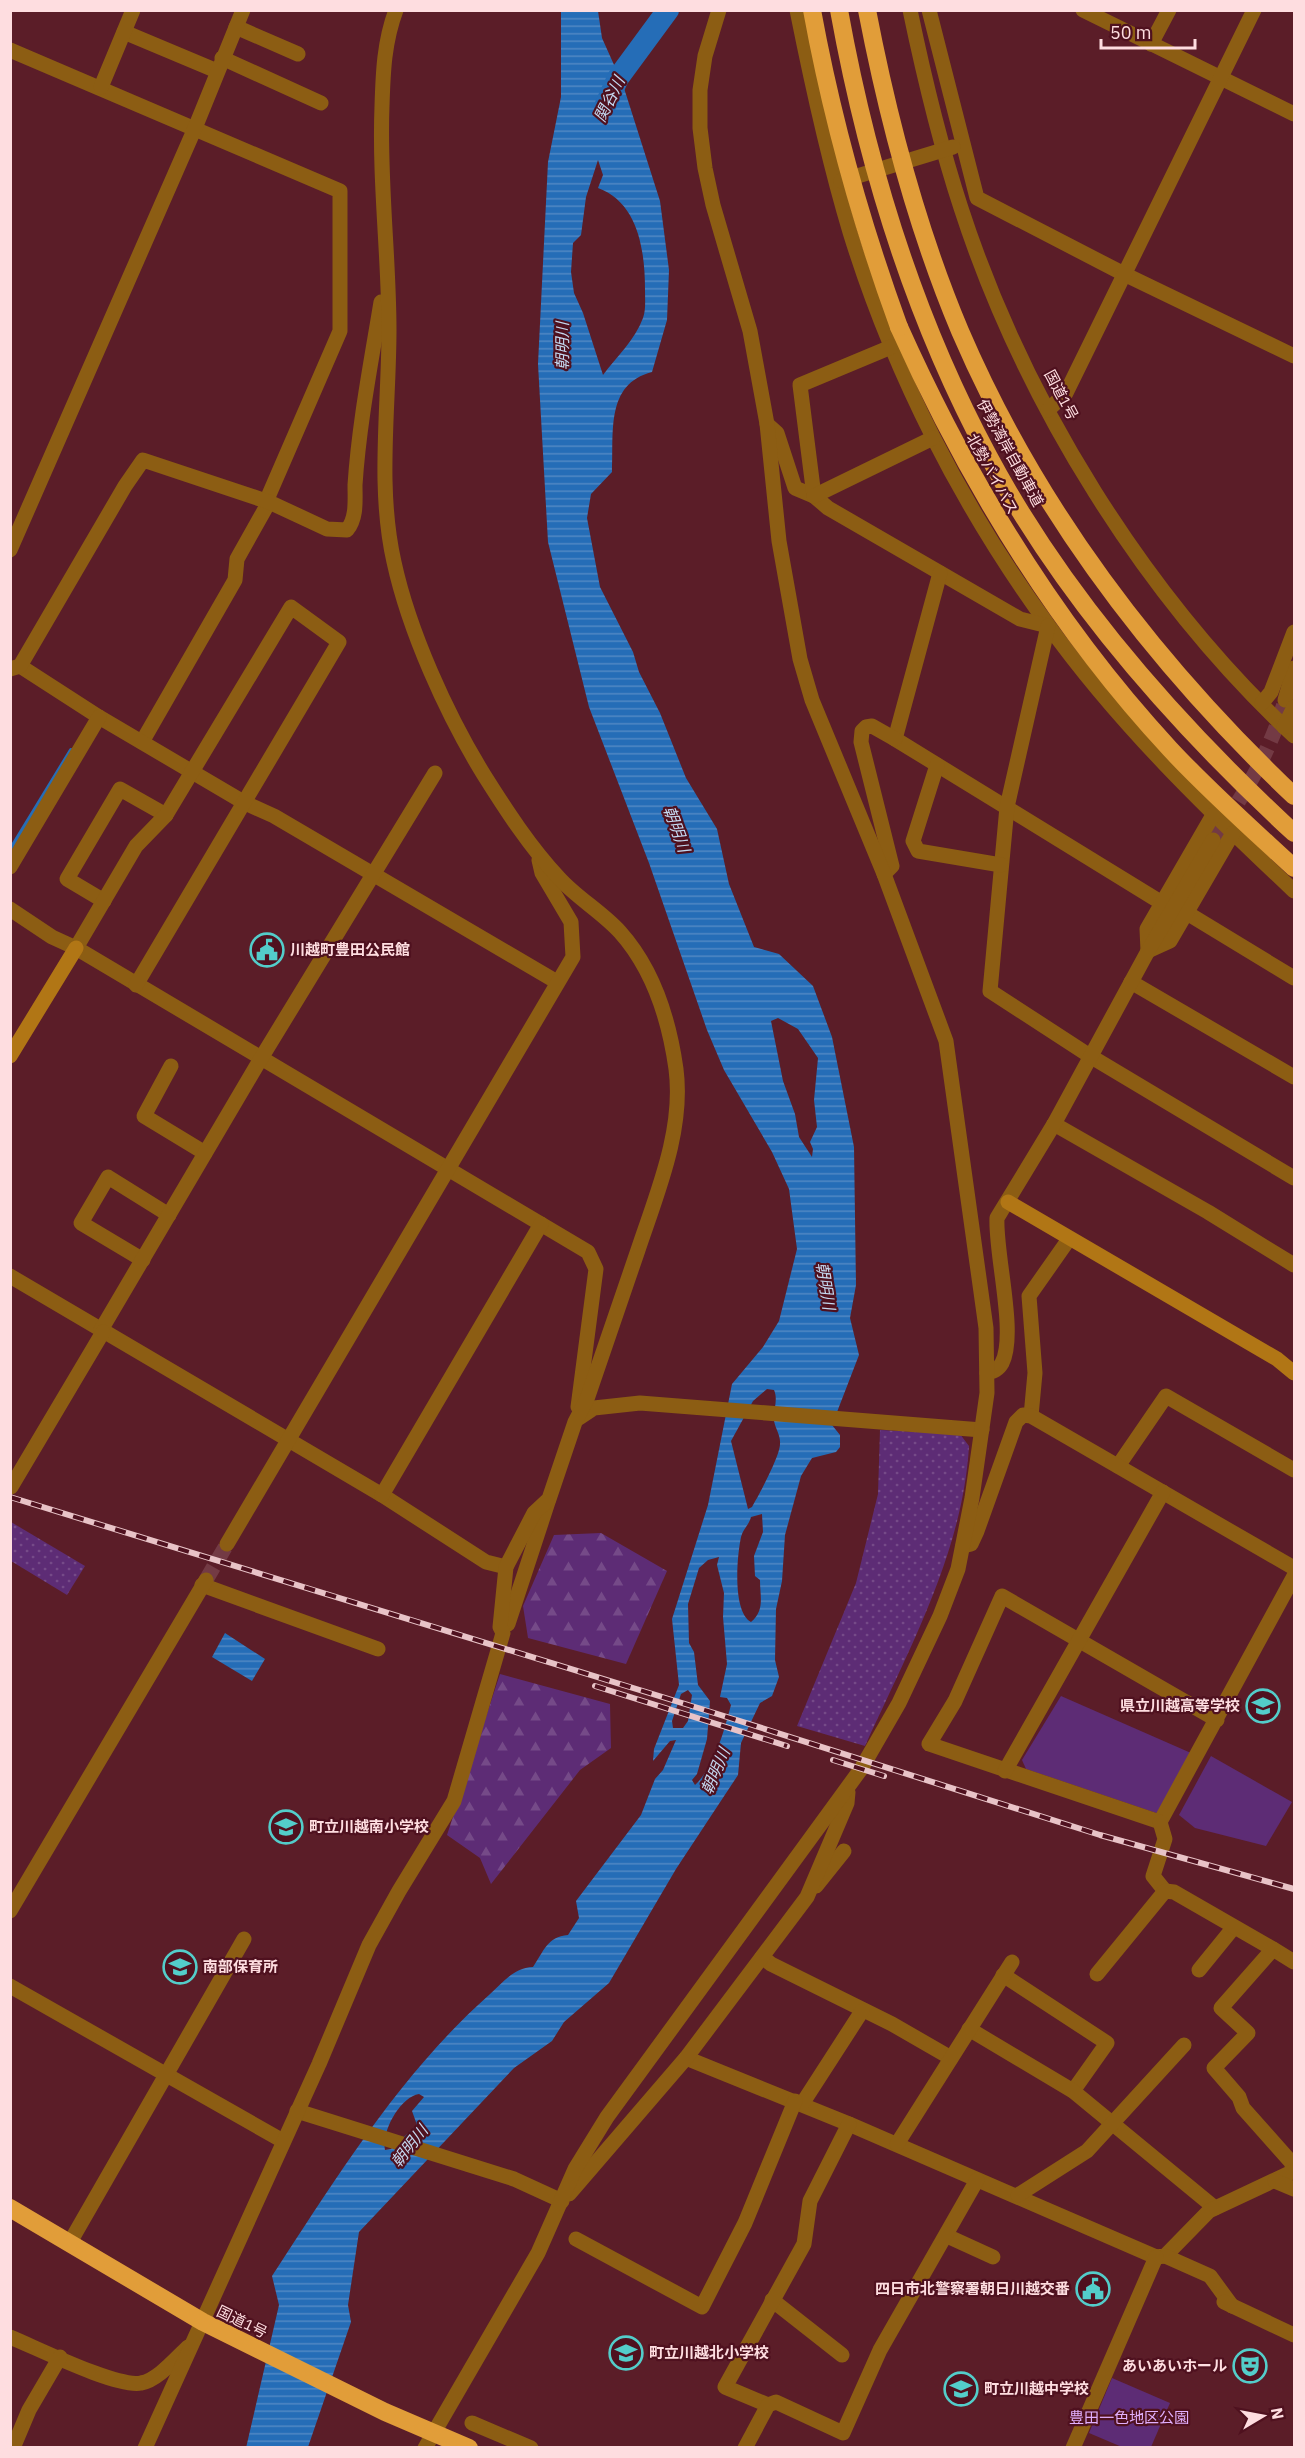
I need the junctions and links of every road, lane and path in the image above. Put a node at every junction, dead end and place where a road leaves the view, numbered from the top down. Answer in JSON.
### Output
{"nodes":[{"id":1,"x":133,"y":10,"type":"edge"},
{"id":2,"x":243,"y":10,"type":"edge"},
{"id":3,"x":396,"y":10,"type":"edge"},
{"id":4,"x":719,"y":10,"type":"edge"},
{"id":5,"x":797,"y":10,"type":"edge"},
{"id":6,"x":812,"y":10,"type":"edge"},
{"id":7,"x":839,"y":10,"type":"edge"},
{"id":8,"x":867,"y":10,"type":"edge"},
{"id":9,"x":910,"y":10,"type":"edge"},
{"id":10,"x":929,"y":10,"type":"edge"},
{"id":11,"x":1083,"y":10,"type":"edge"},
{"id":12,"x":1169,"y":10,"type":"edge"},
{"id":13,"x":1254,"y":10,"type":"edge"},
{"id":14,"x":236,"y":27,"type":"junction"},
{"id":15,"x":124,"y":32,"type":"junction"},
{"id":16,"x":1151,"y":44,"type":"junction"},
{"id":17,"x":10,"y":50,"type":"edge"},
{"id":18,"x":298,"y":54,"type":"dead end"},
{"id":19,"x":220,"y":65,"type":"junction"},
{"id":20,"x":1221,"y":78,"type":"junction"},
{"id":21,"x":101,"y":87,"type":"junction"},
{"id":22,"x":321,"y":103,"type":"dead end"},
{"id":23,"x":1294,"y":114,"type":"edge"},
{"id":24,"x":195,"y":128,"type":"junction"},
{"id":25,"x":961,"y":144,"type":"junction"},
{"id":26,"x":944,"y":150,"type":"junction"},
{"id":27,"x":836,"y":182,"type":"junction"},
{"id":28,"x":385,"y":274,"type":"junction"},
{"id":29,"x":1124,"y":274,"type":"junction"},
{"id":30,"x":891,"y":346,"type":"junction"},
{"id":31,"x":1294,"y":356,"type":"edge"},
{"id":32,"x":1048,"y":410,"type":"junction"},
{"id":33,"x":766,"y":424,"type":"junction"},
{"id":34,"x":933,"y":438,"type":"junction"},
{"id":35,"x":814,"y":496,"type":"junction"},
{"id":36,"x":269,"y":502,"type":"junction"},
{"id":37,"x":10,"y":550,"type":"edge"},
{"id":38,"x":940,"y":573,"type":"junction"},
{"id":39,"x":1048,"y":626,"type":"junction"},
{"id":40,"x":1294,"y":632,"type":"edge"},
{"id":41,"x":15,"y":667,"type":"edge"},
{"id":42,"x":1294,"y":669,"type":"edge"},
{"id":43,"x":1262,"y":704,"type":"junction"},
{"id":44,"x":1289,"y":704,"type":"edge"},
{"id":45,"x":99,"y":717,"type":"junction"},
{"id":46,"x":1289,"y":731,"type":"edge"},
{"id":47,"x":895,"y":739,"type":"junction"},
{"id":48,"x":142,"y":742,"type":"junction"},
{"id":49,"x":938,"y":765,"type":"junction"},
{"id":50,"x":192,"y":772,"type":"junction"},
{"id":51,"x":435,"y":773,"type":"dead end"},
{"id":52,"x":1294,"y":796,"type":"edge"},
{"id":53,"x":245,"y":803,"type":"junction"},
{"id":54,"x":1007,"y":807,"type":"junction"},
{"id":55,"x":166,"y":815,"type":"junction"},
{"id":56,"x":1213,"y":815,"type":"junction"},
{"id":57,"x":1233,"y":833,"type":"junction"},
{"id":58,"x":1294,"y":833,"type":"edge"},
{"id":59,"x":1213,"y":840,"type":"tunnel mouth"},
{"id":60,"x":538,"y":856,"type":"junction"},
{"id":61,"x":1001,"y":865,"type":"junction"},
{"id":62,"x":10,"y":867,"type":"edge"},
{"id":63,"x":1294,"y":868,"type":"edge"},
{"id":64,"x":884,"y":874,"type":"junction"},
{"id":65,"x":373,"y":876,"type":"junction"},
{"id":66,"x":1294,"y":891,"type":"edge"},
{"id":67,"x":104,"y":901,"type":"junction"},
{"id":68,"x":1162,"y":903,"type":"junction"},
{"id":69,"x":10,"y":909,"type":"edge"},
{"id":70,"x":1186,"y":913,"type":"junction"},
{"id":71,"x":76,"y":948,"type":"junction"},
{"id":72,"x":1148,"y":951,"type":"junction"},
{"id":73,"x":1294,"y":978,"type":"edge"},
{"id":74,"x":557,"y":982,"type":"junction"},
{"id":75,"x":1131,"y":982,"type":"junction"},
{"id":76,"x":136,"y":985,"type":"junction"},
{"id":77,"x":10,"y":1056,"type":"edge"},
{"id":78,"x":1090,"y":1056,"type":"junction"},
{"id":79,"x":260,"y":1060,"type":"junction"},
{"id":80,"x":171,"y":1066,"type":"dead end"},
{"id":81,"x":1294,"y":1077,"type":"edge"},
{"id":82,"x":1054,"y":1124,"type":"junction"},
{"id":83,"x":206,"y":1153,"type":"junction"},
{"id":84,"x":447,"y":1169,"type":"junction"},
{"id":85,"x":1294,"y":1178,"type":"edge"},
{"id":86,"x":1008,"y":1202,"type":"junction"},
{"id":87,"x":169,"y":1215,"type":"junction"},
{"id":88,"x":541,"y":1224,"type":"junction"},
{"id":89,"x":1069,"y":1239,"type":"junction"},
{"id":90,"x":142,"y":1260,"type":"junction"},
{"id":91,"x":1294,"y":1265,"type":"edge"},
{"id":92,"x":10,"y":1276,"type":"edge"},
{"id":93,"x":102,"y":1331,"type":"junction"},
{"id":94,"x":987,"y":1373,"type":"junction"},
{"id":95,"x":1294,"y":1373,"type":"edge"},
{"id":96,"x":1031,"y":1416,"type":"junction"},
{"id":97,"x":576,"y":1422,"type":"junction"},
{"id":98,"x":982,"y":1430,"type":"junction"},
{"id":99,"x":288,"y":1439,"type":"junction"},
{"id":100,"x":1118,"y":1466,"type":"junction"},
{"id":101,"x":1294,"y":1470,"type":"edge"},
{"id":102,"x":11,"y":1487,"type":"edge"},
{"id":103,"x":1163,"y":1492,"type":"junction"},
{"id":104,"x":382,"y":1495,"type":"junction"},
{"id":105,"x":549,"y":1499,"type":"junction"},
{"id":106,"x":227,"y":1544,"type":"tunnel mouth"},
{"id":107,"x":963,"y":1546,"type":"junction"},
{"id":108,"x":506,"y":1567,"type":"junction"},
{"id":109,"x":1294,"y":1568,"type":"edge"},
{"id":110,"x":1294,"y":1576,"type":"edge"},
{"id":111,"x":503,"y":1633,"type":"junction"},
{"id":112,"x":1078,"y":1640,"type":"junction"},
{"id":113,"x":378,"y":1649,"type":"dead end"},
{"id":114,"x":1217,"y":1720,"type":"junction"},
{"id":115,"x":1005,"y":1771,"type":"junction"},
{"id":116,"x":848,"y":1787,"type":"junction"},
{"id":117,"x":1161,"y":1822,"type":"junction"},
{"id":118,"x":844,"y":1851,"type":"dead end"},
{"id":119,"x":1165,"y":1891,"type":"junction"},
{"id":120,"x":807,"y":1897,"type":"junction"},
{"id":121,"x":10,"y":1911,"type":"edge"},
{"id":122,"x":1234,"y":1927,"type":"junction"},
{"id":123,"x":244,"y":1939,"type":"dead end"},
{"id":124,"x":1273,"y":1949,"type":"junction"},
{"id":125,"x":762,"y":1957,"type":"junction"},
{"id":126,"x":1012,"y":1962,"type":"dead end"},
{"id":127,"x":1294,"y":1962,"type":"edge"},
{"id":128,"x":1199,"y":1970,"type":"dead end"},
{"id":129,"x":1097,"y":1974,"type":"dead end"},
{"id":130,"x":1003,"y":1975,"type":"junction"},
{"id":131,"x":10,"y":1986,"type":"edge"},
{"id":132,"x":862,"y":2011,"type":"junction"},
{"id":133,"x":969,"y":2029,"type":"junction"},
{"id":134,"x":1184,"y":2044,"type":"dead end"},
{"id":135,"x":686,"y":2058,"type":"junction"},
{"id":136,"x":951,"y":2058,"type":"junction"},
{"id":137,"x":166,"y":2073,"type":"junction"},
{"id":138,"x":1073,"y":2091,"type":"junction"},
{"id":139,"x":799,"y":2103,"type":"junction"},
{"id":140,"x":297,"y":2111,"type":"junction"},
{"id":141,"x":849,"y":2124,"type":"junction"},
{"id":142,"x":1111,"y":2124,"type":"junction"},
{"id":143,"x":283,"y":2141,"type":"junction"},
{"id":144,"x":897,"y":2144,"type":"junction"},
{"id":145,"x":1294,"y":2171,"type":"edge"},
{"id":146,"x":977,"y":2180,"type":"junction"},
{"id":147,"x":1275,"y":2181,"type":"junction"},
{"id":148,"x":1294,"y":2190,"type":"edge"},
{"id":149,"x":1018,"y":2196,"type":"junction"},
{"id":150,"x":562,"y":2201,"type":"junction"},
{"id":151,"x":10,"y":2208,"type":"edge"},
{"id":152,"x":1215,"y":2208,"type":"junction"},
{"id":153,"x":947,"y":2236,"type":"junction"},
{"id":154,"x":576,"y":2239,"type":"dead end"},
{"id":155,"x":69,"y":2244,"type":"junction"},
{"id":156,"x":1160,"y":2256,"type":"junction"},
{"id":157,"x":993,"y":2257,"type":"dead end"},
{"id":158,"x":772,"y":2300,"type":"junction"},
{"id":159,"x":203,"y":2322,"type":"junction"},
{"id":160,"x":1294,"y":2335,"type":"edge"},
{"id":161,"x":10,"y":2337,"type":"edge"},
{"id":162,"x":195,"y":2341,"type":"junction"},
{"id":163,"x":842,"y":2355,"type":"dead end"},
{"id":164,"x":60,"y":2357,"type":"junction"},
{"id":165,"x":768,"y":2405,"type":"junction"},
{"id":166,"x":472,"y":2423,"type":"dead end"},
{"id":167,"x":429,"y":2440,"type":"edge"},
{"id":168,"x":13,"y":2448,"type":"edge"},
{"id":169,"x":145,"y":2448,"type":"edge"},
{"id":170,"x":469,"y":2448,"type":"edge"},
{"id":171,"x":531,"y":2448,"type":"edge"},
{"id":172,"x":745,"y":2448,"type":"edge"},
{"id":173,"x":1073,"y":2448,"type":"edge"}],
"edges":[{"from":1,"to":15,"type":"street"},
{"from":2,"to":14,"type":"street"},
{"from":3,"to":28,"type":"street"},
{"from":4,"to":33,"type":"street"},
{"from":5,"to":27,"type":"street"},
{"from":6,"to":63,"type":"highway","name":"北勢バイパス","bridge":true},
{"from":7,"to":58,"type":"highway","name":"伊勢湾岸自動車道","bridge":true},
{"from":8,"to":52,"type":"highway","name":"伊勢湾岸自動車道","bridge":true},
{"from":9,"to":26,"type":"street","name":"国道1号"},
{"from":10,"to":25,"type":"street"},
{"from":11,"to":16,"type":"street"},
{"from":12,"to":16,"type":"street"},
{"from":13,"to":20,"type":"street"},
{"from":14,"to":18,"type":"street"},
{"from":14,"to":19,"type":"street"},
{"from":15,"to":19,"type":"street"},
{"from":15,"to":21,"type":"street"},
{"from":16,"to":20,"type":"street"},
{"from":17,"to":21,"type":"street"},
{"from":19,"to":22,"type":"street"},
{"from":19,"to":24,"type":"street"},
{"from":20,"to":23,"type":"street"},
{"from":20,"to":29,"type":"street"},
{"from":21,"to":24,"type":"street"},
{"from":24,"to":36,"type":"street"},
{"from":24,"to":37,"type":"street"},
{"from":25,"to":26,"type":"street"},
{"from":25,"to":29,"type":"street"},
{"from":26,"to":27,"type":"street"},
{"from":26,"to":32,"type":"street","name":"国道1号"},
{"from":27,"to":30,"type":"street"},
{"from":28,"to":36,"type":"street"},
{"from":28,"to":60,"type":"street"},
{"from":29,"to":31,"type":"street"},
{"from":29,"to":32,"type":"street"},
{"from":30,"to":34,"type":"street"},
{"from":30,"to":35,"type":"street"},
{"from":32,"to":43,"type":"street","name":"国道1号"},
{"from":33,"to":35,"type":"street"},
{"from":33,"to":64,"type":"street"},
{"from":34,"to":35,"type":"street"},
{"from":34,"to":39,"type":"street"},
{"from":35,"to":38,"type":"street"},
{"from":36,"to":41,"type":"street"},
{"from":36,"to":48,"type":"street"},
{"from":38,"to":39,"type":"street"},
{"from":38,"to":47,"type":"street"},
{"from":39,"to":54,"type":"street"},
{"from":39,"to":56,"type":"street"},
{"from":40,"to":43,"type":"street"},
{"from":41,"to":45,"type":"street"},
{"from":42,"to":44,"type":"street"},
{"from":43,"to":46,"type":"street","name":"国道1号"},
{"from":44,"to":46,"type":"street"},
{"from":45,"to":48,"type":"street"},
{"from":45,"to":62,"type":"street"},
{"from":47,"to":49,"type":"street"},
{"from":47,"to":64,"type":"street"},
{"from":48,"to":50,"type":"street"},
{"from":49,"to":54,"type":"street"},
{"from":49,"to":61,"type":"street"},
{"from":50,"to":53,"type":"street"},
{"from":50,"to":53,"type":"street"},
{"from":50,"to":55,"type":"street"},
{"from":51,"to":65,"type":"street"},
{"from":53,"to":65,"type":"street"},
{"from":53,"to":76,"type":"street"},
{"from":54,"to":61,"type":"street"},
{"from":54,"to":68,"type":"street"},
{"from":55,"to":67,"type":"street"},
{"from":55,"to":67,"type":"street"},
{"from":56,"to":57,"type":"street"},
{"from":56,"to":68,"type":"street"},
{"from":57,"to":66,"type":"street"},
{"from":57,"to":70,"type":"street"},
{"from":59,"to":72,"type":"street"},
{"from":60,"to":74,"type":"street"},
{"from":60,"to":97,"type":"street"},
{"from":61,"to":78,"type":"street"},
{"from":64,"to":94,"type":"street"},
{"from":65,"to":74,"type":"street"},
{"from":65,"to":79,"type":"street"},
{"from":67,"to":71,"type":"street"},
{"from":68,"to":72,"type":"street"},
{"from":69,"to":71,"type":"street"},
{"from":70,"to":72,"type":"street"},
{"from":70,"to":73,"type":"street"},
{"from":71,"to":76,"type":"street"},
{"from":71,"to":77,"type":"street"},
{"from":72,"to":75,"type":"street"},
{"from":74,"to":84,"type":"street"},
{"from":75,"to":78,"type":"street"},
{"from":75,"to":81,"type":"street"},
{"from":76,"to":79,"type":"street"},
{"from":78,"to":82,"type":"street"},
{"from":78,"to":85,"type":"street"},
{"from":79,"to":83,"type":"street"},
{"from":79,"to":84,"type":"street"},
{"from":80,"to":83,"type":"street"},
{"from":82,"to":86,"type":"street"},
{"from":82,"to":91,"type":"street"},
{"from":83,"to":87,"type":"street"},
{"from":84,"to":88,"type":"street"},
{"from":84,"to":99,"type":"street"},
{"from":86,"to":89,"type":"street"},
{"from":86,"to":94,"type":"street"},
{"from":87,"to":90,"type":"street"},
{"from":87,"to":90,"type":"street"},
{"from":88,"to":97,"type":"street"},
{"from":88,"to":104,"type":"street"},
{"from":89,"to":95,"type":"street"},
{"from":89,"to":96,"type":"street"},
{"from":90,"to":93,"type":"street"},
{"from":92,"to":93,"type":"street"},
{"from":93,"to":99,"type":"street"},
{"from":93,"to":102,"type":"street"},
{"from":94,"to":98,"type":"street"},
{"from":96,"to":100,"type":"street"},
{"from":96,"to":107,"type":"street"},
{"from":97,"to":98,"type":"street"},
{"from":97,"to":105,"type":"street"},
{"from":98,"to":107,"type":"street"},
{"from":99,"to":104,"type":"street"},
{"from":99,"to":106,"type":"street"},
{"from":100,"to":101,"type":"street"},
{"from":100,"to":103,"type":"street"},
{"from":103,"to":109,"type":"street"},
{"from":103,"to":112,"type":"street"},
{"from":104,"to":108,"type":"street"},
{"from":105,"to":108,"type":"street"},
{"from":105,"to":111,"type":"street"},
{"from":107,"to":116,"type":"street"},
{"from":108,"to":111,"type":"street"},
{"from":110,"to":114,"type":"street"},
{"from":111,"to":140,"type":"street"},
{"from":112,"to":114,"type":"street"},
{"from":112,"to":115,"type":"street"},
{"from":112,"to":115,"type":"street"},
{"from":113,"to":121,"type":"street"},
{"from":114,"to":117,"type":"street"},
{"from":115,"to":117,"type":"street"},
{"from":116,"to":120,"type":"street"},
{"from":116,"to":150,"type":"street"},
{"from":117,"to":119,"type":"street"},
{"from":118,"to":120,"type":"street"},
{"from":119,"to":122,"type":"street"},
{"from":119,"to":129,"type":"street"},
{"from":120,"to":125,"type":"street"},
{"from":122,"to":124,"type":"street"},
{"from":122,"to":128,"type":"street"},
{"from":123,"to":137,"type":"street"},
{"from":124,"to":127,"type":"street"},
{"from":124,"to":145,"type":"street"},
{"from":125,"to":132,"type":"street"},
{"from":125,"to":135,"type":"street"},
{"from":126,"to":130,"type":"street"},
{"from":130,"to":133,"type":"street"},
{"from":130,"to":138,"type":"street"},
{"from":131,"to":137,"type":"street"},
{"from":132,"to":136,"type":"street"},
{"from":132,"to":139,"type":"street"},
{"from":133,"to":136,"type":"street"},
{"from":133,"to":138,"type":"street"},
{"from":134,"to":142,"type":"street"},
{"from":135,"to":139,"type":"street"},
{"from":135,"to":150,"type":"street"},
{"from":136,"to":144,"type":"street"},
{"from":137,"to":143,"type":"street"},
{"from":137,"to":155,"type":"street"},
{"from":138,"to":142,"type":"street"},
{"from":139,"to":141,"type":"street"},
{"from":139,"to":154,"type":"street"},
{"from":140,"to":143,"type":"street"},
{"from":140,"to":150,"type":"street"},
{"from":141,"to":144,"type":"street"},
{"from":141,"to":158,"type":"street"},
{"from":142,"to":149,"type":"street"},
{"from":142,"to":152,"type":"street"},
{"from":143,"to":159,"type":"street"},
{"from":144,"to":146,"type":"street"},
{"from":145,"to":147,"type":"street"},
{"from":146,"to":149,"type":"street"},
{"from":146,"to":153,"type":"street"},
{"from":147,"to":148,"type":"street"},
{"from":147,"to":152,"type":"street"},
{"from":149,"to":156,"type":"street"},
{"from":150,"to":167,"type":"street"},
{"from":151,"to":155,"type":"highway","name":"国道1号"},
{"from":152,"to":156,"type":"street"},
{"from":153,"to":157,"type":"street"},
{"from":153,"to":165,"type":"street"},
{"from":155,"to":159,"type":"highway","name":"国道1号"},
{"from":156,"to":160,"type":"street"},
{"from":156,"to":173,"type":"street"},
{"from":158,"to":163,"type":"street"},
{"from":158,"to":165,"type":"street"},
{"from":159,"to":162,"type":"street"},
{"from":159,"to":167,"type":"highway","name":"国道1号"},
{"from":161,"to":164,"type":"street"},
{"from":162,"to":164,"type":"street"},
{"from":162,"to":169,"type":"street"},
{"from":164,"to":168,"type":"street"},
{"from":165,"to":172,"type":"street"},
{"from":166,"to":171,"type":"street"},
{"from":167,"to":170,"type":"highway","name":"国道1号"}]}
